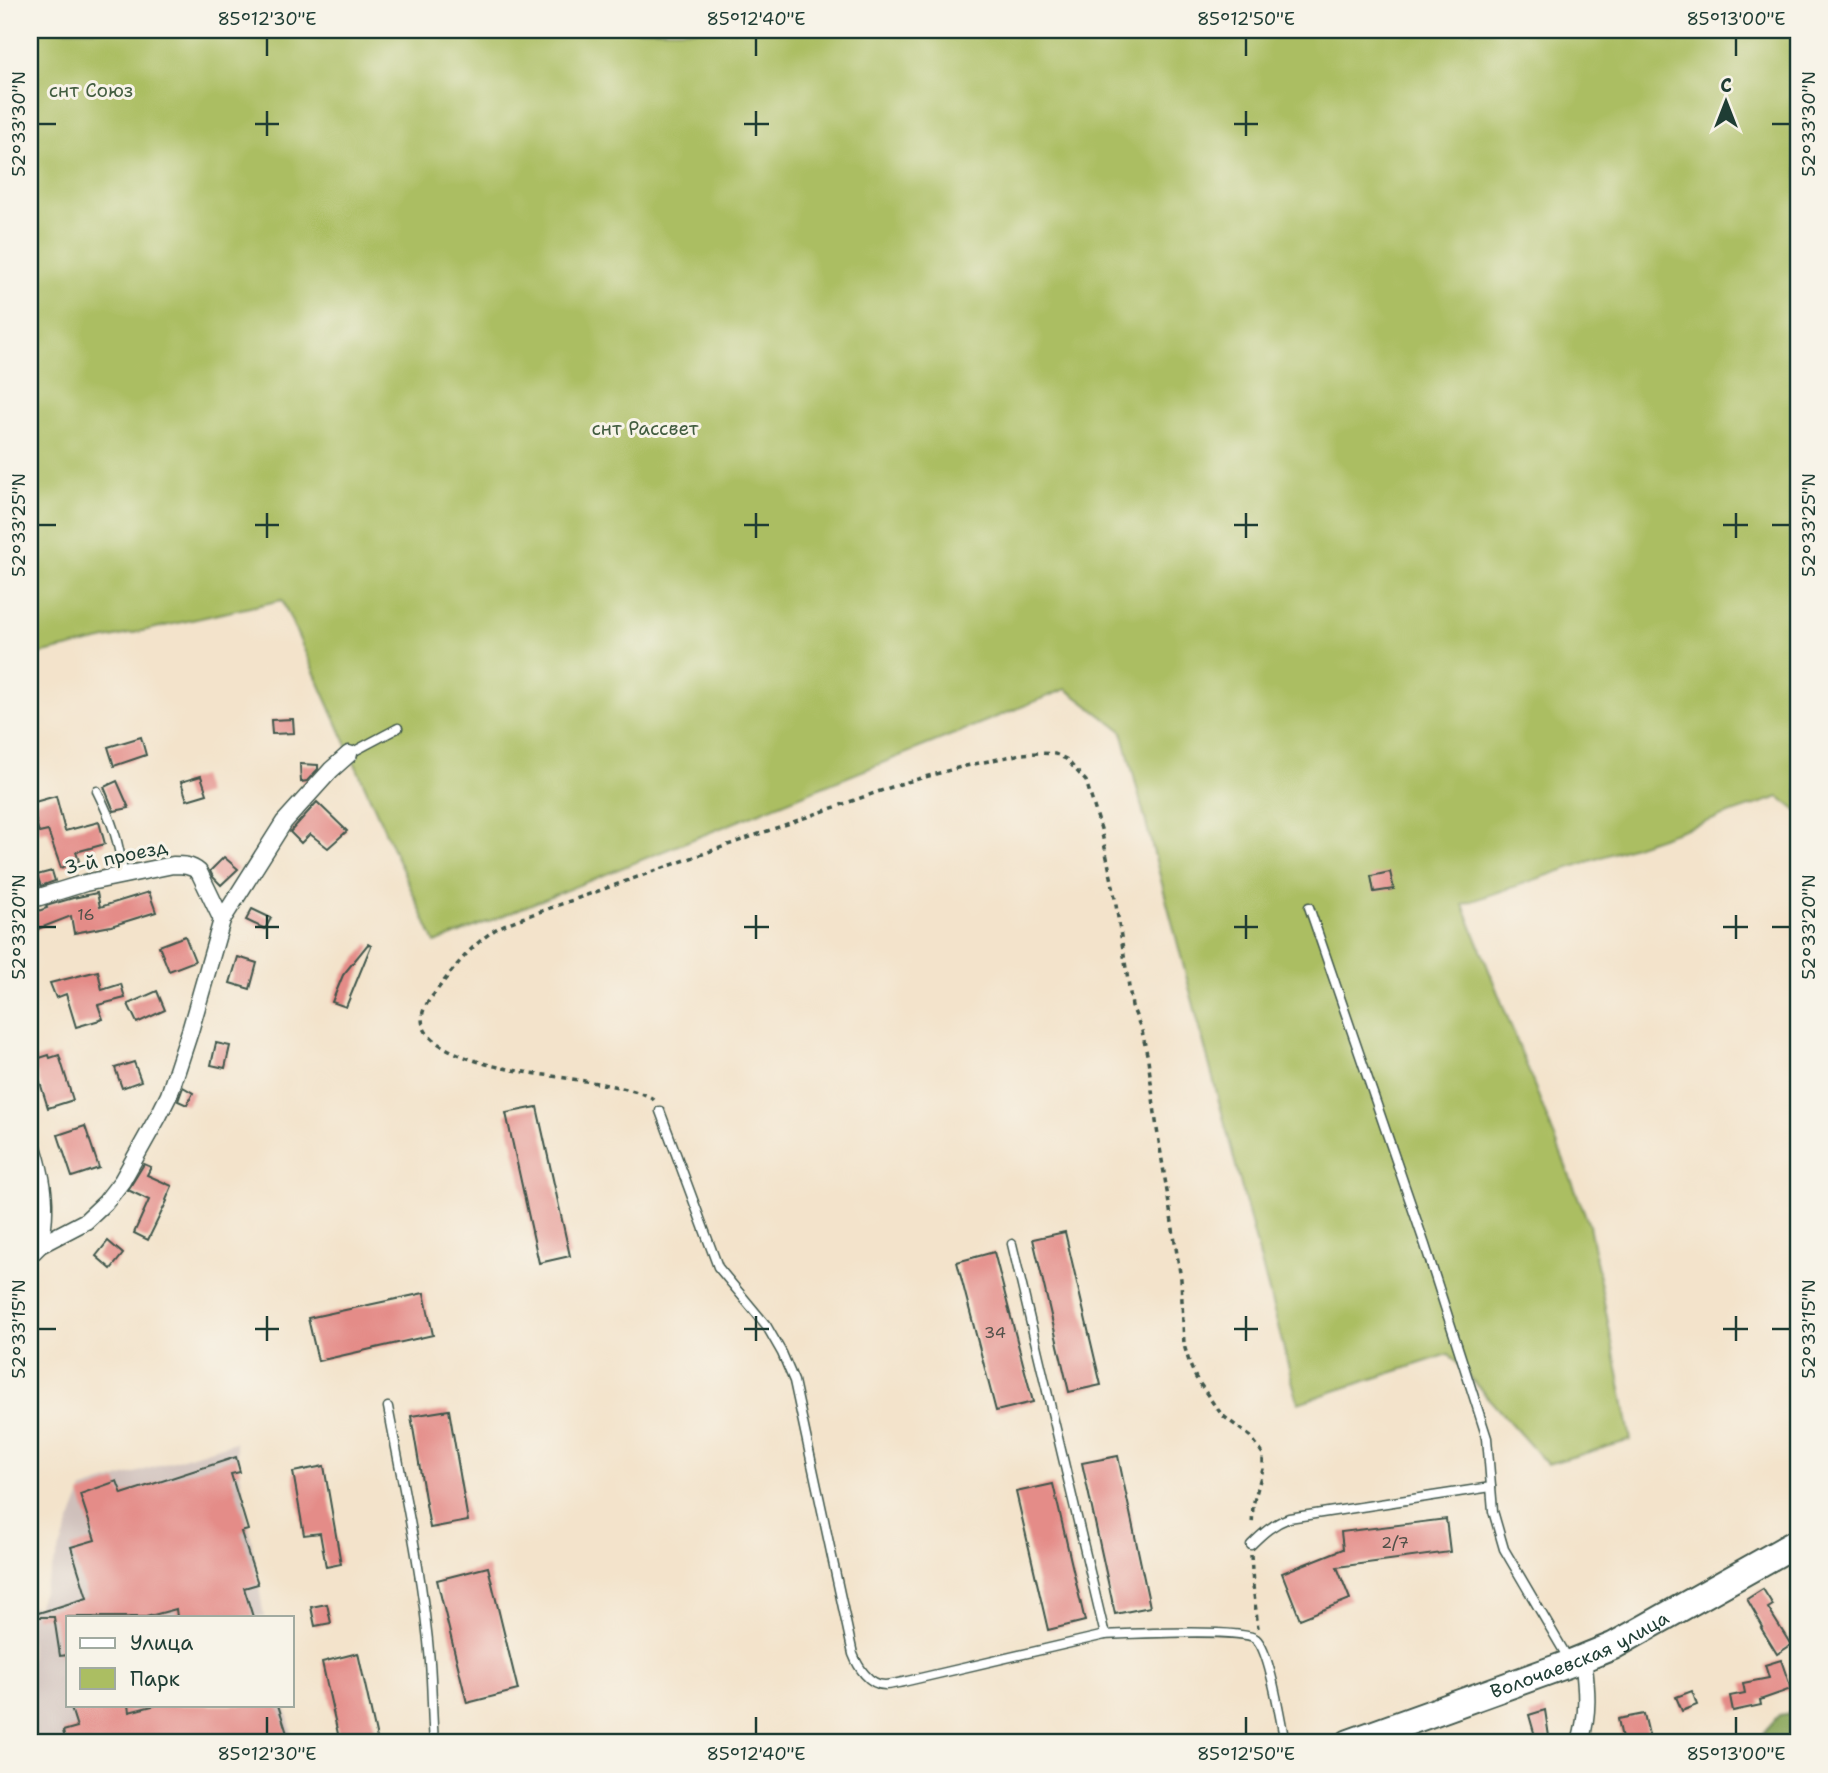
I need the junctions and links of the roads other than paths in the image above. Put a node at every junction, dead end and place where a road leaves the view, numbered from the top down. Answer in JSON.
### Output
{"nodes":[{"id":1,"x":398,"y":728,"type":"dead end"},
{"id":2,"x":349,"y":754,"type":"joint"},
{"id":3,"x":97,"y":791,"type":"dead end"},
{"id":4,"x":123,"y":874,"type":"junction"},
{"id":5,"x":30,"y":900,"type":"edge"},
{"id":6,"x":1309,"y":907,"type":"dead end"},
{"id":7,"x":222,"y":920,"type":"junction"},
{"id":8,"x":660,"y":1111,"type":"road end"},
{"id":9,"x":30,"y":1138,"type":"edge"},
{"id":10,"x":1012,"y":1244,"type":"dead end"},
{"id":11,"x":35,"y":1250,"type":"edge"},
{"id":12,"x":388,"y":1407,"type":"dead end"},
{"id":13,"x":1491,"y":1487,"type":"junction"},
{"id":14,"x":1798,"y":1542,"type":"edge"},
{"id":15,"x":1251,"y":1545,"type":"road end"},
{"id":16,"x":1105,"y":1635,"type":"junction"},
{"id":17,"x":1577,"y":1660,"type":"junction"},
{"id":18,"x":434,"y":1743,"type":"edge"},
{"id":19,"x":1285,"y":1743,"type":"edge"},
{"id":20,"x":1349,"y":1743,"type":"edge"},
{"id":21,"x":1580,"y":1743,"type":"edge"}],
"edges":[{"from":1,"to":2,"type":"lane"},
{"from":2,"to":7,"type":"street"},
{"from":3,"to":4,"type":"lane"},
{"from":4,"to":5,"type":"street","name":"3-й проезд"},
{"from":4,"to":7,"type":"street","name":"3-й проезд"},
{"from":6,"to":13,"type":"lane"},
{"from":7,"to":11,"type":"street"},
{"from":8,"to":16,"type":"lane"},
{"from":9,"to":11,"type":"street"},
{"from":10,"to":16,"type":"lane"},
{"from":12,"to":18,"type":"lane"},
{"from":13,"to":15,"type":"lane"},
{"from":13,"to":17,"type":"lane"},
{"from":14,"to":17,"type":"main road","name":"Волочаевская улица"},
{"from":16,"to":19,"type":"lane"},
{"from":17,"to":20,"type":"main road","name":"Волочаевская улица"},
{"from":17,"to":21,"type":"street"}]}
